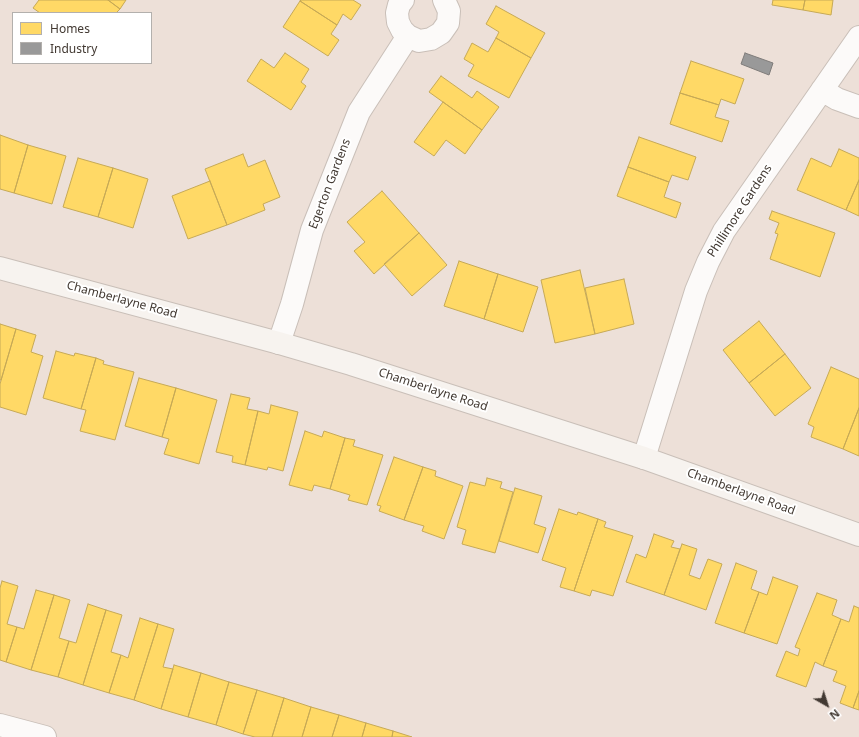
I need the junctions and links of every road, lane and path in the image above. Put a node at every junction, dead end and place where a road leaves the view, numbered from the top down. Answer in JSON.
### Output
{"nodes":[{"id":1,"x":403,"y":0,"type":"edge"},
{"id":2,"x":444,"y":0,"type":"edge"},
{"id":3,"x":408,"y":36,"type":"junction"},
{"id":4,"x":859,"y":37,"type":"edge"},
{"id":5,"x":822,"y":90,"type":"junction"},
{"id":6,"x":859,"y":107,"type":"edge"},
{"id":7,"x":0,"y":268,"type":"edge"},
{"id":8,"x":279,"y":343,"type":"junction"},
{"id":9,"x":644,"y":458,"type":"junction"},
{"id":10,"x":859,"y":535,"type":"edge"},
{"id":11,"x":0,"y":725,"type":"edge"},
{"id":12,"x":45,"y":737,"type":"edge"}],
"edges":[{"from":1,"to":3,"type":"street"},
{"from":2,"to":3,"type":"street"},
{"from":3,"to":8,"type":"street","name":"Egerton Gardens"},
{"from":4,"to":5,"type":"street","name":"Phillimore Gardens"},
{"from":5,"to":6,"type":"street"},
{"from":5,"to":9,"type":"street","name":"Phillimore Gardens"},
{"from":7,"to":8,"type":"street","name":"Chamberlayne Road"},
{"from":8,"to":9,"type":"street","name":"Chamberlayne Road"},
{"from":9,"to":10,"type":"street","name":"Chamberlayne Road"},
{"from":11,"to":12,"type":"street"}]}
